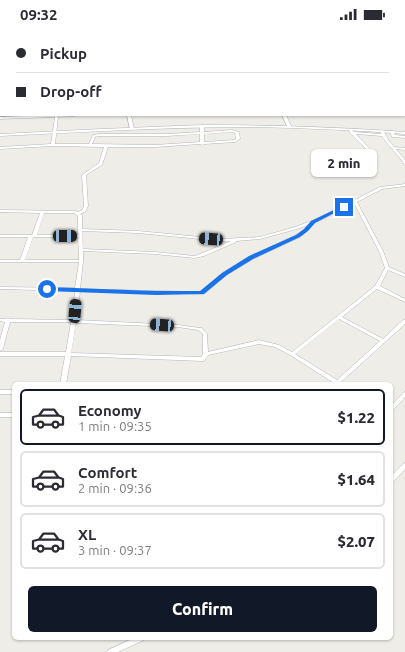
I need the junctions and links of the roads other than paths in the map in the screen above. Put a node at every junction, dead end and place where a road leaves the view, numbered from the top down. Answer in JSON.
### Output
{"nodes":[{"id":1,"x":38,"y":116,"type":"edge"},
{"id":2,"x":57,"y":116,"type":"edge"},
{"id":3,"x":129,"y":116,"type":"edge"},
{"id":4,"x":284,"y":116,"type":"edge"},
{"id":5,"x":0,"y":118,"type":"edge"},
{"id":6,"x":289,"y":126,"type":"junction"},
{"id":7,"x":132,"y":129,"type":"junction"},
{"id":8,"x":202,"y":130,"type":"junction"},
{"id":9,"x":351,"y":131,"type":"junction"},
{"id":10,"x":56,"y":132,"type":"junction"},
{"id":11,"x":392,"y":132,"type":"junction"},
{"id":12,"x":383,"y":133,"type":"junction"},
{"id":13,"x":405,"y":133,"type":"edge"},
{"id":14,"x":0,"y":135,"type":"edge"},
{"id":15,"x":167,"y":135,"type":"junction"},
{"id":16,"x":405,"y":137,"type":"edge"},
{"id":17,"x":202,"y":144,"type":"junction"},
{"id":18,"x":53,"y":145,"type":"junction"},
{"id":19,"x":90,"y":146,"type":"junction"},
{"id":20,"x":106,"y":146,"type":"junction"},
{"id":21,"x":166,"y":146,"type":"junction"},
{"id":22,"x":0,"y":148,"type":"edge"},
{"id":23,"x":392,"y":148,"type":"junction"},
{"id":24,"x":405,"y":149,"type":"edge"},
{"id":25,"x":369,"y":150,"type":"dead end"},
{"id":26,"x":405,"y":163,"type":"edge"},
{"id":27,"x":405,"y":185,"type":"edge"},
{"id":28,"x":355,"y":200,"type":"junction"},
{"id":29,"x":0,"y":211,"type":"edge"},
{"id":30,"x":43,"y":211,"type":"junction"},
{"id":31,"x":78,"y":213,"type":"junction"},
{"id":32,"x":313,"y":222,"type":"junction"},
{"id":33,"x":81,"y":230,"type":"junction"},
{"id":34,"x":0,"y":236,"type":"edge"},
{"id":35,"x":32,"y":236,"type":"junction"},
{"id":36,"x":81,"y":236,"type":"junction"},
{"id":37,"x":236,"y":240,"type":"junction"},
{"id":38,"x":81,"y":250,"type":"junction"},
{"id":39,"x":22,"y":260,"type":"junction"},
{"id":40,"x":0,"y":261,"type":"edge"},
{"id":41,"x":81,"y":261,"type":"junction"},
{"id":42,"x":387,"y":268,"type":"junction"},
{"id":43,"x":405,"y":276,"type":"edge"},
{"id":44,"x":377,"y":287,"type":"junction"},
{"id":45,"x":0,"y":288,"type":"edge"},
{"id":46,"x":77,"y":290,"type":"junction"},
{"id":47,"x":405,"y":301,"type":"edge"},
{"id":48,"x":338,"y":318,"type":"junction"},
{"id":49,"x":8,"y":319,"type":"junction"},
{"id":50,"x":0,"y":320,"type":"edge"},
{"id":51,"x":74,"y":321,"type":"junction"},
{"id":52,"x":405,"y":321,"type":"edge"},
{"id":53,"x":383,"y":341,"type":"junction"},
{"id":54,"x":0,"y":349,"type":"edge"},
{"id":55,"x":0,"y":354,"type":"edge"},
{"id":56,"x":68,"y":354,"type":"junction"},
{"id":57,"x":206,"y":354,"type":"junction"},
{"id":58,"x":292,"y":354,"type":"junction"},
{"id":59,"x":63,"y":382,"type":"edge"},
{"id":60,"x":335,"y":382,"type":"edge"},
{"id":61,"x":338,"y":382,"type":"edge"},
{"id":62,"x":0,"y":392,"type":"edge"},
{"id":63,"x":12,"y":392,"type":"edge"},
{"id":64,"x":405,"y":394,"type":"edge"},
{"id":65,"x":393,"y":407,"type":"edge"},
{"id":66,"x":0,"y":415,"type":"edge"},
{"id":67,"x":12,"y":416,"type":"edge"},
{"id":68,"x":405,"y":465,"type":"edge"},
{"id":69,"x":393,"y":478,"type":"edge"},
{"id":70,"x":137,"y":640,"type":"edge"},
{"id":71,"x":111,"y":652,"type":"edge"}],
"edges":[{"from":1,"to":5,"type":"street"},
{"from":2,"to":10,"type":"street"},
{"from":3,"to":7,"type":"street"},
{"from":4,"to":6,"type":"street"},
{"from":6,"to":8,"type":"street"},
{"from":6,"to":9,"type":"street"},
{"from":7,"to":8,"type":"street"},
{"from":7,"to":10,"type":"street"},
{"from":8,"to":15,"type":"street"},
{"from":8,"to":17,"type":"street"},
{"from":8,"to":17,"type":"street"},
{"from":9,"to":12,"type":"street"},
{"from":9,"to":25,"type":"street"},
{"from":10,"to":14,"type":"street"},
{"from":10,"to":18,"type":"street"},
{"from":11,"to":12,"type":"street"},
{"from":11,"to":13,"type":"street"},
{"from":11,"to":16,"type":"street"},
{"from":12,"to":23,"type":"street"},
{"from":15,"to":19,"type":"street"},
{"from":15,"to":21,"type":"street"},
{"from":17,"to":21,"type":"street"},
{"from":18,"to":19,"type":"street"},
{"from":18,"to":22,"type":"street"},
{"from":19,"to":20,"type":"street"},
{"from":20,"to":21,"type":"street"},
{"from":20,"to":31,"type":"street"},
{"from":23,"to":24,"type":"street"},
{"from":23,"to":26,"type":"street"},
{"from":27,"to":28,"type":"street"},
{"from":28,"to":32,"type":"street"},
{"from":28,"to":42,"type":"street"},
{"from":29,"to":30,"type":"street"},
{"from":30,"to":31,"type":"street"},
{"from":30,"to":35,"type":"street"},
{"from":31,"to":33,"type":"street"},
{"from":32,"to":37,"type":"street"},
{"from":32,"to":46,"type":"street"},
{"from":33,"to":36,"type":"street"},
{"from":33,"to":37,"type":"street"},
{"from":34,"to":35,"type":"street"},
{"from":35,"to":36,"type":"street"},
{"from":35,"to":39,"type":"street"},
{"from":36,"to":38,"type":"street"},
{"from":37,"to":38,"type":"street"},
{"from":38,"to":41,"type":"street"},
{"from":39,"to":40,"type":"street"},
{"from":39,"to":41,"type":"street"},
{"from":41,"to":46,"type":"street"},
{"from":42,"to":43,"type":"street"},
{"from":42,"to":44,"type":"street"},
{"from":44,"to":47,"type":"street"},
{"from":44,"to":48,"type":"street"},
{"from":45,"to":46,"type":"street"},
{"from":46,"to":51,"type":"street"},
{"from":48,"to":53,"type":"street"},
{"from":48,"to":58,"type":"street"},
{"from":49,"to":50,"type":"street"},
{"from":49,"to":51,"type":"street"},
{"from":49,"to":54,"type":"street"},
{"from":51,"to":56,"type":"street"},
{"from":51,"to":57,"type":"street"},
{"from":52,"to":53,"type":"street"},
{"from":53,"to":61,"type":"street"},
{"from":55,"to":56,"type":"street"},
{"from":56,"to":57,"type":"street"},
{"from":56,"to":59,"type":"street"},
{"from":57,"to":58,"type":"street"},
{"from":58,"to":60,"type":"street"},
{"from":62,"to":63,"type":"street"},
{"from":64,"to":65,"type":"street"},
{"from":66,"to":67,"type":"street"},
{"from":68,"to":69,"type":"street"},
{"from":70,"to":71,"type":"street"}]}
